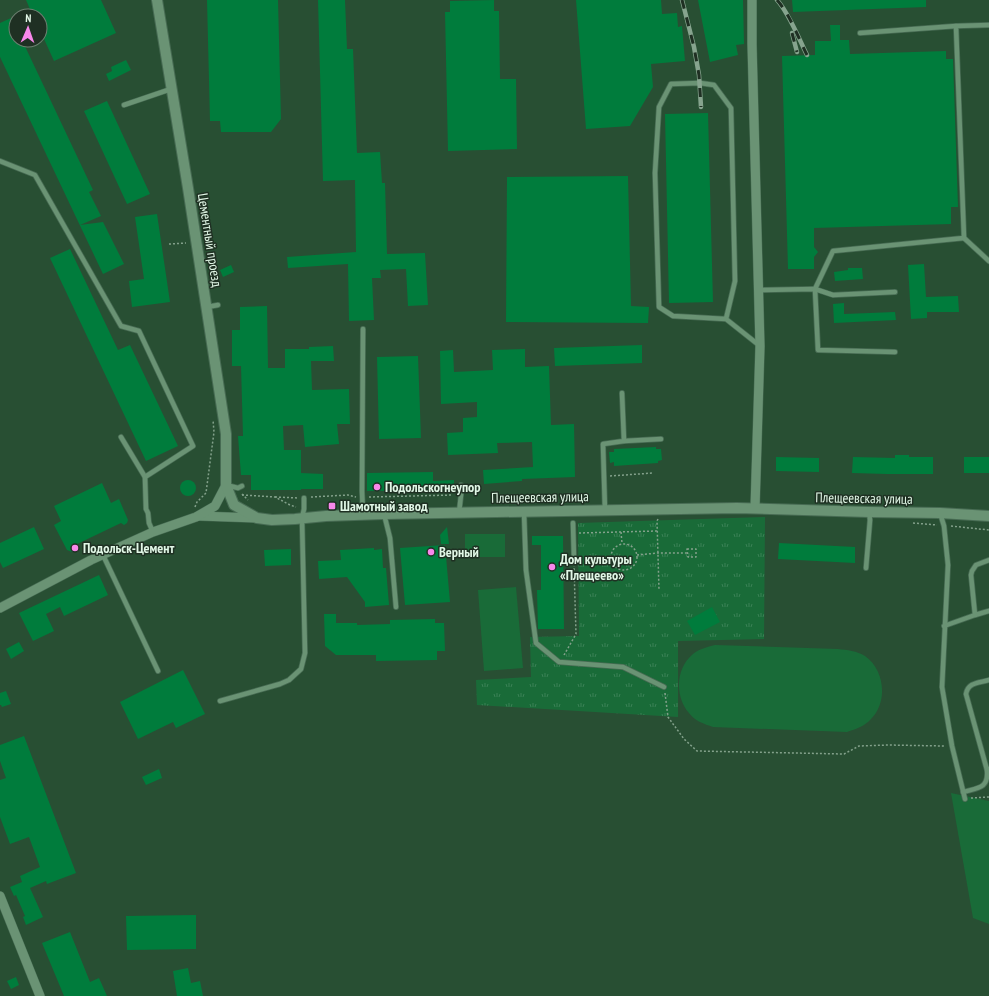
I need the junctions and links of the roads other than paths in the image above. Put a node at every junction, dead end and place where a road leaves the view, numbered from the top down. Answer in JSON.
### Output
{"nodes":[{"id":1,"x":157,"y":0,"type":"edge"},
{"id":2,"x":752,"y":0,"type":"edge"},
{"id":3,"x":989,"y":25,"type":"edge"},
{"id":4,"x":956,"y":26,"type":"junction"},
{"id":5,"x":860,"y":33,"type":"dead end"},
{"id":6,"x":171,"y":89,"type":"junction"},
{"id":7,"x":124,"y":106,"type":"dead end"},
{"id":8,"x":0,"y":161,"type":"edge"},
{"id":9,"x":964,"y":238,"type":"junction"},
{"id":10,"x":989,"y":262,"type":"edge"},
{"id":11,"x":815,"y":289,"type":"junction"},
{"id":12,"x":758,"y":290,"type":"junction"},
{"id":13,"x":895,"y":292,"type":"dead end"},
{"id":14,"x":218,"y":305,"type":"dead end"},
{"id":15,"x":207,"y":307,"type":"junction"},
{"id":16,"x":726,"y":319,"type":"junction"},
{"id":17,"x":363,"y":329,"type":"dead end"},
{"id":18,"x":760,"y":346,"type":"junction"},
{"id":19,"x":895,"y":352,"type":"dead end"},
{"id":20,"x":622,"y":393,"type":"dead end"},
{"id":21,"x":121,"y":437,"type":"dead end"},
{"id":22,"x":661,"y":438,"type":"dead end"},
{"id":23,"x":624,"y":441,"type":"junction"},
{"id":24,"x":145,"y":477,"type":"junction"},
{"id":25,"x":461,"y":485,"type":"dead end"},
{"id":26,"x":226,"y":486,"type":"junction"},
{"id":27,"x":240,"y":487,"type":"road end"},
{"id":28,"x":304,"y":498,"type":"road end"},
{"id":29,"x":755,"y":508,"type":"junction"},
{"id":30,"x":605,"y":511,"type":"junction"},
{"id":31,"x":524,"y":512,"type":"junction"},
{"id":32,"x":869,"y":512,"type":"junction"},
{"id":33,"x":459,"y":513,"type":"junction"},
{"id":34,"x":940,"y":513,"type":"junction"},
{"id":35,"x":303,"y":514,"type":"junction"},
{"id":36,"x":384,"y":514,"type":"junction"},
{"id":37,"x":363,"y":515,"type":"junction"},
{"id":38,"x":199,"y":516,"type":"junction"},
{"id":39,"x":989,"y":516,"type":"edge"},
{"id":40,"x":257,"y":518,"type":"junction"},
{"id":41,"x":573,"y":523,"type":"dead end"},
{"id":42,"x":153,"y":532,"type":"junction"},
{"id":43,"x":103,"y":555,"type":"junction"},
{"id":44,"x":574,"y":559,"type":"road end"},
{"id":45,"x":989,"y":560,"type":"edge"},
{"id":46,"x":866,"y":568,"type":"dead end"},
{"id":47,"x":396,"y":607,"type":"dead end"},
{"id":48,"x":0,"y":608,"type":"edge"},
{"id":49,"x":989,"y":611,"type":"edge"},
{"id":50,"x":975,"y":615,"type":"junction"},
{"id":51,"x":944,"y":626,"type":"junction"},
{"id":52,"x":158,"y":671,"type":"dead end"},
{"id":53,"x":989,"y":680,"type":"edge"},
{"id":54,"x":664,"y":687,"type":"road end"},
{"id":55,"x":220,"y":701,"type":"dead end"},
{"id":56,"x":988,"y":769,"type":"edge"},
{"id":57,"x":963,"y":792,"type":"junction"},
{"id":58,"x":964,"y":799,"type":"road end"},
{"id":59,"x":0,"y":896,"type":"edge"},
{"id":60,"x":40,"y":996,"type":"edge"}],
"edges":[{"from":1,"to":6,"type":"street","name":"Цементный проезд"},
{"from":2,"to":12,"type":"street"},
{"from":3,"to":4,"type":"lane"},
{"from":4,"to":5,"type":"lane"},
{"from":4,"to":9,"type":"lane"},
{"from":6,"to":7,"type":"lane"},
{"from":6,"to":15,"type":"street","name":"Цементный проезд"},
{"from":8,"to":24,"type":"lane"},
{"from":9,"to":10,"type":"lane"},
{"from":9,"to":11,"type":"lane"},
{"from":11,"to":12,"type":"lane"},
{"from":11,"to":13,"type":"lane"},
{"from":11,"to":19,"type":"lane"},
{"from":12,"to":18,"type":"street"},
{"from":14,"to":15,"type":"lane"},
{"from":15,"to":26,"type":"street","name":"Цементный проезд"},
{"from":16,"to":16,"type":"lane"},
{"from":16,"to":18,"type":"lane"},
{"from":17,"to":37,"type":"lane"},
{"from":18,"to":29,"type":"street"},
{"from":20,"to":23,"type":"lane"},
{"from":21,"to":24,"type":"lane"},
{"from":22,"to":23,"type":"lane"},
{"from":23,"to":30,"type":"lane"},
{"from":24,"to":42,"type":"lane"},
{"from":25,"to":33,"type":"lane"},
{"from":26,"to":27,"type":"lane"},
{"from":26,"to":38,"type":"street"},
{"from":26,"to":40,"type":"street","name":"Плещеевская улица"},
{"from":28,"to":35,"type":"lane"},
{"from":29,"to":30,"type":"street","name":"Плещеевская улица"},
{"from":29,"to":32,"type":"street","name":"Плещеевская улица"},
{"from":30,"to":31,"type":"street","name":"Плещеевская улица"},
{"from":31,"to":33,"type":"street","name":"Плещеевская улица"},
{"from":31,"to":54,"type":"lane"},
{"from":32,"to":34,"type":"street","name":"Плещеевская улица"},
{"from":32,"to":46,"type":"lane"},
{"from":33,"to":36,"type":"street","name":"Плещеевская улица"},
{"from":34,"to":39,"type":"street","name":"Плещеевская улица"},
{"from":34,"to":51,"type":"lane"},
{"from":35,"to":37,"type":"street","name":"Плещеевская улица"},
{"from":35,"to":40,"type":"street","name":"Плещеевская улица"},
{"from":35,"to":55,"type":"lane"},
{"from":36,"to":37,"type":"street","name":"Плещеевская улица"},
{"from":36,"to":47,"type":"lane"},
{"from":38,"to":40,"type":"street"},
{"from":38,"to":42,"type":"street"},
{"from":41,"to":44,"type":"lane"},
{"from":42,"to":43,"type":"street"},
{"from":43,"to":48,"type":"street"},
{"from":43,"to":52,"type":"lane"},
{"from":45,"to":50,"type":"lane"},
{"from":49,"to":50,"type":"lane"},
{"from":50,"to":51,"type":"lane"},
{"from":51,"to":57,"type":"lane"},
{"from":53,"to":56,"type":"lane"},
{"from":56,"to":57,"type":"lane"},
{"from":57,"to":58,"type":"lane"},
{"from":59,"to":60,"type":"street"}]}
